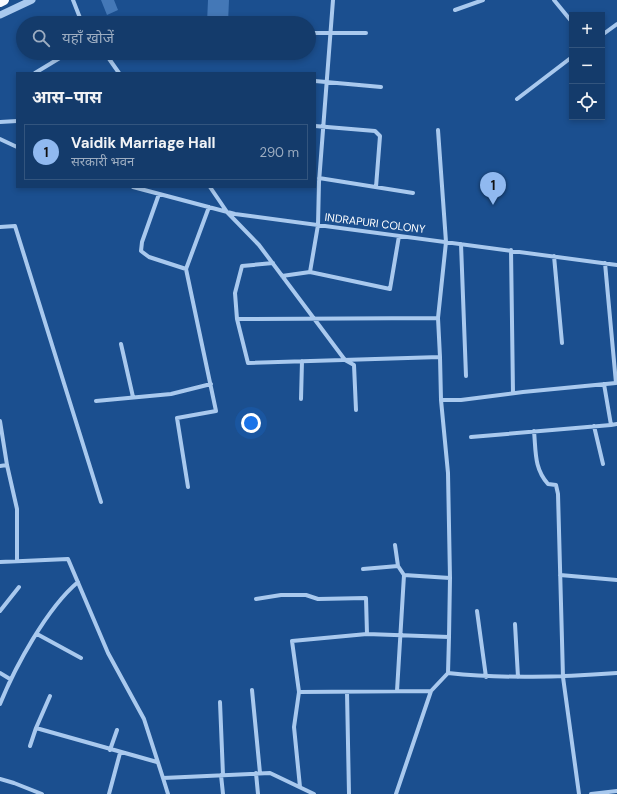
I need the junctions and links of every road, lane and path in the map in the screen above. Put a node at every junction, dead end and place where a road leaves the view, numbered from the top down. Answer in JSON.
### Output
{"nodes":[{"id":1,"x":4,"y":0,"type":"edge"},
{"id":2,"x":32,"y":0,"type":"edge"},
{"id":3,"x":72,"y":0,"type":"edge"},
{"id":4,"x":333,"y":0,"type":"edge"},
{"id":5,"x":483,"y":0,"type":"edge"},
{"id":6,"x":554,"y":0,"type":"edge"},
{"id":7,"x":0,"y":2,"type":"edge"},
{"id":8,"x":455,"y":10,"type":"dead end"},
{"id":9,"x":0,"y":16,"type":"edge"},
{"id":10,"x":79,"y":16,"type":"edge"},
{"id":11,"x":569,"y":18,"type":"edge"},
{"id":12,"x":617,"y":24,"type":"edge"},
{"id":13,"x":316,"y":33,"type":"edge"},
{"id":14,"x":330,"y":33,"type":"junction"},
{"id":15,"x":366,"y":33,"type":"dead end"},
{"id":16,"x":605,"y":34,"type":"edge"},
{"id":17,"x":569,"y":59,"type":"edge"},
{"id":18,"x":56,"y":60,"type":"edge"},
{"id":19,"x":110,"y":60,"type":"edge"},
{"id":20,"x":37,"y":72,"type":"edge"},
{"id":21,"x":118,"y":72,"type":"edge"},
{"id":22,"x":316,"y":81,"type":"edge"},
{"id":23,"x":327,"y":81,"type":"junction"},
{"id":24,"x":381,"y":87,"type":"dead end"},
{"id":25,"x":517,"y":99,"type":"dead end"},
{"id":26,"x":0,"y":122,"type":"edge"},
{"id":27,"x":16,"y":122,"type":"edge"},
{"id":28,"x":316,"y":126,"type":"edge"},
{"id":29,"x":323,"y":126,"type":"junction"},
{"id":30,"x":438,"y":130,"type":"dead end"},
{"id":31,"x":0,"y":139,"type":"edge"},
{"id":32,"x":16,"y":147,"type":"edge"},
{"id":33,"x":316,"y":169,"type":"edge"},
{"id":34,"x":320,"y":169,"type":"junction"},
{"id":35,"x":320,"y":178,"type":"junction"},
{"id":36,"x":376,"y":187,"type":"junction"},
{"id":37,"x":137,"y":188,"type":"edge"},
{"id":38,"x":211,"y":188,"type":"edge"},
{"id":39,"x":413,"y":193,"type":"dead end"},
{"id":40,"x":159,"y":194,"type":"junction"},
{"id":41,"x":209,"y":207,"type":"junction"},
{"id":42,"x":227,"y":212,"type":"junction"},
{"id":43,"x":318,"y":225,"type":"junction"},
{"id":44,"x":0,"y":227,"type":"edge"},
{"id":45,"x":399,"y":236,"type":"junction"},
{"id":46,"x":446,"y":242,"type":"junction"},
{"id":47,"x":461,"y":244,"type":"junction"},
{"id":48,"x":511,"y":250,"type":"junction"},
{"id":49,"x":554,"y":256,"type":"junction"},
{"id":50,"x":273,"y":263,"type":"junction"},
{"id":51,"x":605,"y":263,"type":"junction"},
{"id":52,"x":617,"y":265,"type":"edge"},
{"id":53,"x":186,"y":269,"type":"junction"},
{"id":54,"x":310,"y":272,"type":"junction"},
{"id":55,"x":282,"y":276,"type":"junction"},
{"id":56,"x":315,"y":318,"type":"junction"},
{"id":57,"x":438,"y":318,"type":"junction"},
{"id":58,"x":237,"y":319,"type":"junction"},
{"id":59,"x":562,"y":343,"type":"dead end"},
{"id":60,"x":121,"y":344,"type":"dead end"},
{"id":61,"x":440,"y":357,"type":"junction"},
{"id":62,"x":345,"y":360,"type":"junction"},
{"id":63,"x":302,"y":362,"type":"junction"},
{"id":64,"x":466,"y":376,"type":"dead end"},
{"id":65,"x":617,"y":383,"type":"edge"},
{"id":66,"x":211,"y":384,"type":"junction"},
{"id":67,"x":604,"y":384,"type":"junction"},
{"id":68,"x":513,"y":393,"type":"junction"},
{"id":69,"x":133,"y":396,"type":"junction"},
{"id":70,"x":301,"y":399,"type":"dead end"},
{"id":71,"x":441,"y":400,"type":"junction"},
{"id":72,"x":96,"y":401,"type":"dead end"},
{"id":73,"x":356,"y":410,"type":"dead end"},
{"id":74,"x":0,"y":421,"type":"edge"},
{"id":75,"x":617,"y":424,"type":"edge"},
{"id":76,"x":611,"y":425,"type":"junction"},
{"id":77,"x":594,"y":426,"type":"junction"},
{"id":78,"x":534,"y":431,"type":"junction"},
{"id":79,"x":471,"y":437,"type":"dead end"},
{"id":80,"x":602,"y":464,"type":"dead end"},
{"id":81,"x":7,"y":465,"type":"junction"},
{"id":82,"x":0,"y":466,"type":"edge"},
{"id":83,"x":188,"y":487,"type":"dead end"},
{"id":84,"x":101,"y":502,"type":"dead end"},
{"id":85,"x":395,"y":545,"type":"dead end"},
{"id":86,"x":17,"y":561,"type":"junction"},
{"id":87,"x":0,"y":562,"type":"edge"},
{"id":88,"x":398,"y":566,"type":"junction"},
{"id":89,"x":363,"y":569,"type":"dead end"},
{"id":90,"x":404,"y":575,"type":"junction"},
{"id":91,"x":560,"y":575,"type":"junction"},
{"id":92,"x":450,"y":578,"type":"junction"},
{"id":93,"x":617,"y":580,"type":"edge"},
{"id":94,"x":78,"y":582,"type":"junction"},
{"id":95,"x":19,"y":587,"type":"dead end"},
{"id":96,"x":256,"y":599,"type":"dead end"},
{"id":97,"x":0,"y":611,"type":"edge"},
{"id":98,"x":477,"y":611,"type":"dead end"},
{"id":99,"x":515,"y":624,"type":"dead end"},
{"id":100,"x":37,"y":634,"type":"junction"},
{"id":101,"x":367,"y":634,"type":"junction"},
{"id":102,"x":401,"y":635,"type":"junction"},
{"id":103,"x":449,"y":637,"type":"junction"},
{"id":104,"x":81,"y":658,"type":"dead end"},
{"id":105,"x":0,"y":673,"type":"edge"},
{"id":106,"x":448,"y":673,"type":"junction"},
{"id":107,"x":617,"y":673,"type":"edge"},
{"id":108,"x":486,"y":677,"type":"junction"},
{"id":109,"x":518,"y":677,"type":"junction"},
{"id":110,"x":563,"y":677,"type":"junction"},
{"id":111,"x":10,"y":679,"type":"junction"},
{"id":112,"x":252,"y":690,"type":"dead end"},
{"id":113,"x":397,"y":691,"type":"junction"},
{"id":114,"x":431,"y":691,"type":"junction"},
{"id":115,"x":299,"y":692,"type":"junction"},
{"id":116,"x":347,"y":692,"type":"junction"},
{"id":117,"x":50,"y":696,"type":"dead end"},
{"id":118,"x":220,"y":702,"type":"dead end"},
{"id":119,"x":0,"y":704,"type":"edge"},
{"id":120,"x":36,"y":728,"type":"junction"},
{"id":121,"x":117,"y":730,"type":"dead end"},
{"id":122,"x":30,"y":746,"type":"dead end"},
{"id":123,"x":110,"y":750,"type":"junction"},
{"id":124,"x":120,"y":753,"type":"junction"},
{"id":125,"x":157,"y":762,"type":"junction"},
{"id":126,"x":258,"y":773,"type":"junction"},
{"id":127,"x":222,"y":775,"type":"junction"},
{"id":128,"x":163,"y":778,"type":"junction"},
{"id":129,"x":0,"y":780,"type":"edge"},
{"id":130,"x":300,"y":787,"type":"junction"},
{"id":131,"x":617,"y":791,"type":"edge"},
{"id":132,"x":42,"y":794,"type":"edge"},
{"id":133,"x":109,"y":794,"type":"edge"},
{"id":134,"x":168,"y":794,"type":"edge"},
{"id":135,"x":223,"y":794,"type":"edge"},
{"id":136,"x":258,"y":794,"type":"edge"},
{"id":137,"x":314,"y":794,"type":"edge"},
{"id":138,"x":349,"y":794,"type":"edge"},
{"id":139,"x":396,"y":794,"type":"edge"},
{"id":140,"x":579,"y":794,"type":"edge"},
{"id":141,"x":591,"y":794,"type":"edge"}],
"edges":[{"from":1,"to":7,"type":"highway"},
{"from":2,"to":9,"type":"street"},
{"from":3,"to":10,"type":"street"},
{"from":4,"to":14,"type":"street"},
{"from":5,"to":8,"type":"street"},
{"from":6,"to":11,"type":"street"},
{"from":12,"to":16,"type":"street"},
{"from":13,"to":14,"type":"street"},
{"from":14,"to":15,"type":"street"},
{"from":14,"to":23,"type":"street"},
{"from":17,"to":25,"type":"street"},
{"from":18,"to":20,"type":"street"},
{"from":19,"to":21,"type":"street"},
{"from":22,"to":23,"type":"street"},
{"from":23,"to":24,"type":"street"},
{"from":23,"to":29,"type":"street"},
{"from":26,"to":27,"type":"street"},
{"from":28,"to":29,"type":"street"},
{"from":29,"to":34,"type":"street"},
{"from":29,"to":36,"type":"street"},
{"from":30,"to":46,"type":"street"},
{"from":31,"to":32,"type":"street"},
{"from":33,"to":34,"type":"street"},
{"from":34,"to":35,"type":"street"},
{"from":35,"to":36,"type":"street"},
{"from":35,"to":43,"type":"street"},
{"from":36,"to":39,"type":"street"},
{"from":37,"to":40,"type":"street","name":"INDRAPURI COLONY"},
{"from":38,"to":42,"type":"street"},
{"from":40,"to":41,"type":"street","name":"INDRAPURI COLONY"},
{"from":40,"to":53,"type":"street"},
{"from":41,"to":42,"type":"street","name":"INDRAPURI COLONY"},
{"from":41,"to":53,"type":"street"},
{"from":42,"to":43,"type":"street","name":"INDRAPURI COLONY"},
{"from":42,"to":50,"type":"street"},
{"from":43,"to":45,"type":"street","name":"INDRAPURI COLONY"},
{"from":43,"to":54,"type":"street"},
{"from":44,"to":84,"type":"street"},
{"from":45,"to":46,"type":"street","name":"INDRAPURI COLONY"},
{"from":45,"to":54,"type":"street"},
{"from":46,"to":47,"type":"street","name":"INDRAPURI COLONY"},
{"from":46,"to":57,"type":"street"},
{"from":47,"to":48,"type":"street","name":"INDRAPURI COLONY"},
{"from":47,"to":64,"type":"street"},
{"from":48,"to":49,"type":"street","name":"INDRAPURI COLONY"},
{"from":48,"to":68,"type":"street"},
{"from":49,"to":51,"type":"street","name":"INDRAPURI COLONY"},
{"from":49,"to":59,"type":"street"},
{"from":50,"to":55,"type":"street"},
{"from":50,"to":58,"type":"street"},
{"from":51,"to":52,"type":"street","name":"INDRAPURI COLONY"},
{"from":51,"to":65,"type":"street"},
{"from":53,"to":66,"type":"street"},
{"from":54,"to":55,"type":"street"},
{"from":55,"to":56,"type":"street"},
{"from":56,"to":57,"type":"street"},
{"from":56,"to":58,"type":"street"},
{"from":56,"to":62,"type":"street"},
{"from":57,"to":61,"type":"street"},
{"from":58,"to":63,"type":"street"},
{"from":60,"to":69,"type":"street"},
{"from":61,"to":62,"type":"street"},
{"from":61,"to":71,"type":"street"},
{"from":62,"to":63,"type":"street"},
{"from":62,"to":73,"type":"street"},
{"from":63,"to":70,"type":"street"},
{"from":65,"to":67,"type":"street"},
{"from":66,"to":69,"type":"street"},
{"from":66,"to":83,"type":"street"},
{"from":67,"to":68,"type":"street"},
{"from":67,"to":76,"type":"street"},
{"from":68,"to":71,"type":"street"},
{"from":69,"to":72,"type":"street"},
{"from":71,"to":92,"type":"street"},
{"from":74,"to":81,"type":"street"},
{"from":75,"to":76,"type":"street"},
{"from":76,"to":77,"type":"street"},
{"from":77,"to":78,"type":"street"},
{"from":77,"to":80,"type":"street"},
{"from":78,"to":79,"type":"street"},
{"from":78,"to":91,"type":"street"},
{"from":81,"to":82,"type":"street"},
{"from":81,"to":86,"type":"street"},
{"from":85,"to":88,"type":"street"},
{"from":86,"to":87,"type":"street"},
{"from":86,"to":94,"type":"street"},
{"from":88,"to":89,"type":"street"},
{"from":88,"to":90,"type":"street"},
{"from":90,"to":92,"type":"street"},
{"from":90,"to":102,"type":"street"},
{"from":91,"to":93,"type":"street"},
{"from":91,"to":110,"type":"street"},
{"from":92,"to":103,"type":"street"},
{"from":94,"to":100,"type":"street"},
{"from":94,"to":125,"type":"street"},
{"from":95,"to":97,"type":"street"},
{"from":96,"to":101,"type":"street"},
{"from":98,"to":108,"type":"street"},
{"from":99,"to":109,"type":"street"},
{"from":100,"to":104,"type":"street"},
{"from":100,"to":111,"type":"street"},
{"from":101,"to":102,"type":"street"},
{"from":101,"to":115,"type":"street"},
{"from":102,"to":103,"type":"street"},
{"from":102,"to":113,"type":"street"},
{"from":103,"to":106,"type":"street"},
{"from":105,"to":111,"type":"street"},
{"from":106,"to":108,"type":"street"},
{"from":106,"to":114,"type":"street"},
{"from":107,"to":110,"type":"street"},
{"from":108,"to":109,"type":"street"},
{"from":109,"to":110,"type":"street"},
{"from":110,"to":140,"type":"street"},
{"from":111,"to":119,"type":"street"},
{"from":112,"to":126,"type":"street"},
{"from":113,"to":114,"type":"street"},
{"from":113,"to":116,"type":"street"},
{"from":114,"to":139,"type":"street"},
{"from":115,"to":116,"type":"street"},
{"from":115,"to":130,"type":"street"},
{"from":116,"to":138,"type":"street"},
{"from":117,"to":120,"type":"street"},
{"from":118,"to":127,"type":"street"},
{"from":120,"to":122,"type":"street"},
{"from":120,"to":123,"type":"street"},
{"from":121,"to":123,"type":"street"},
{"from":123,"to":124,"type":"street"},
{"from":124,"to":125,"type":"street"},
{"from":124,"to":133,"type":"street"},
{"from":125,"to":128,"type":"street"},
{"from":126,"to":127,"type":"street"},
{"from":126,"to":130,"type":"street"},
{"from":126,"to":136,"type":"street"},
{"from":127,"to":128,"type":"street"},
{"from":127,"to":135,"type":"street"},
{"from":128,"to":134,"type":"street"},
{"from":129,"to":132,"type":"street"},
{"from":130,"to":137,"type":"street"},
{"from":131,"to":141,"type":"street"}]}
